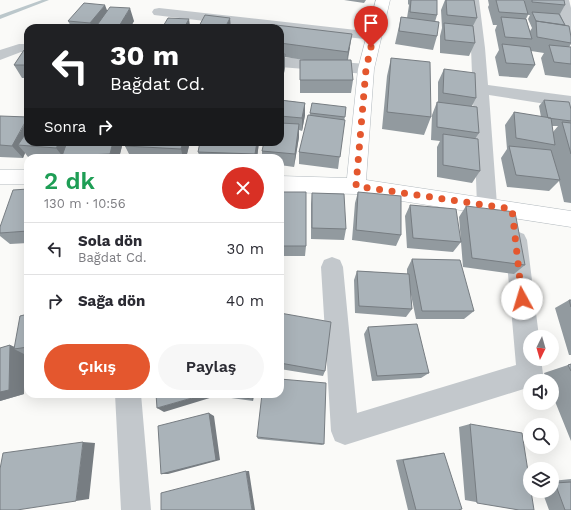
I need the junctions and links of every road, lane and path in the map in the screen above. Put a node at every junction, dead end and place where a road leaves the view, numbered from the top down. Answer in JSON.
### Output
{"nodes":[{"id":1,"x":382,"y":0,"type":"edge"},
{"id":2,"x":472,"y":0,"type":"edge"},
{"id":3,"x":562,"y":0,"type":"edge"},
{"id":4,"x":159,"y":12,"type":"dead end"},
{"id":5,"x":266,"y":24,"type":"edge"},
{"id":6,"x":284,"y":26,"type":"edge"},
{"id":7,"x":571,"y":32,"type":"edge"},
{"id":8,"x":374,"y":36,"type":"junction"},
{"id":9,"x":24,"y":48,"type":"edge"},
{"id":10,"x":0,"y":55,"type":"edge"},
{"id":11,"x":284,"y":62,"type":"edge"},
{"id":12,"x":366,"y":69,"type":"junction"},
{"id":13,"x":481,"y":89,"type":"junction"},
{"id":14,"x":571,"y":102,"type":"edge"},
{"id":15,"x":0,"y":177,"type":"edge"},
{"id":16,"x":24,"y":177,"type":"edge"},
{"id":17,"x":284,"y":184,"type":"edge"},
{"id":18,"x":356,"y":186,"type":"junction"},
{"id":19,"x":487,"y":205,"type":"junction"},
{"id":20,"x":512,"y":209,"type":"junction"},
{"id":21,"x":571,"y":219,"type":"edge"},
{"id":22,"x":332,"y":267,"type":"dead end"},
{"id":23,"x":128,"y":398,"type":"edge"},
{"id":24,"x":136,"y":510,"type":"edge"}],
"edges":[{"from":1,"to":8,"type":"street"},
{"from":2,"to":13,"type":"street"},
{"from":3,"to":7,"type":"street"},
{"from":4,"to":5,"type":"street"},
{"from":6,"to":8,"type":"street"},
{"from":8,"to":12,"type":"street"},
{"from":9,"to":10,"type":"street"},
{"from":11,"to":12,"type":"street"},
{"from":12,"to":18,"type":"street"},
{"from":13,"to":14,"type":"street"},
{"from":13,"to":19,"type":"street"},
{"from":15,"to":16,"type":"street"},
{"from":17,"to":18,"type":"street"},
{"from":18,"to":19,"type":"street"},
{"from":19,"to":20,"type":"street"},
{"from":20,"to":21,"type":"street"},
{"from":20,"to":22,"type":"street"},
{"from":23,"to":24,"type":"street"}]}
